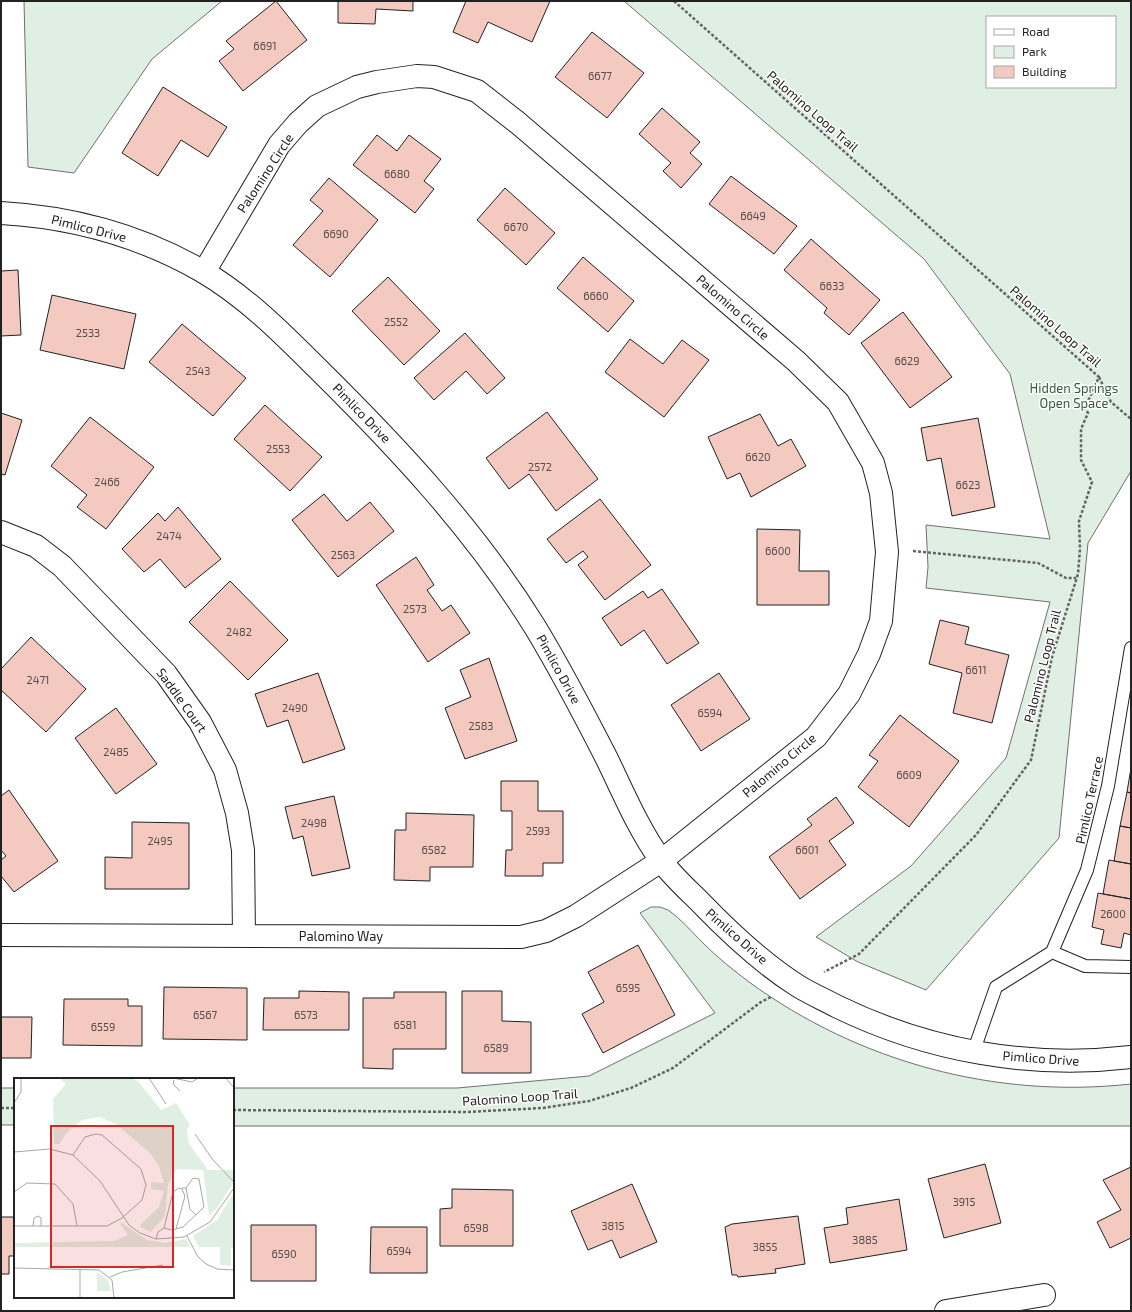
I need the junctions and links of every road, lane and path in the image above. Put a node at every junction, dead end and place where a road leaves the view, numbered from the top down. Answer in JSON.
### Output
{"nodes":[{"id":1,"x":674,"y":1,"type":"edge"},
{"id":2,"x":1,"y":213,"type":"edge"},
{"id":3,"x":204,"y":272,"type":"junction"},
{"id":4,"x":1099,"y":377,"type":"junction"},
{"id":5,"x":1131,"y":419,"type":"edge"},
{"id":6,"x":1,"y":532,"type":"edge"},
{"id":7,"x":911,"y":551,"type":"dead end"},
{"id":8,"x":1076,"y":578,"type":"junction"},
{"id":9,"x":1131,"y":648,"type":"edge"},
{"id":10,"x":661,"y":860,"type":"junction"},
{"id":11,"x":1,"y":936,"type":"edge"},
{"id":12,"x":244,"y":936,"type":"junction"},
{"id":13,"x":1052,"y":952,"type":"junction"},
{"id":14,"x":1131,"y":967,"type":"edge"},
{"id":15,"x":823,"y":972,"type":"dead end"},
{"id":16,"x":773,"y":997,"type":"dead end"},
{"id":17,"x":973,"y":1052,"type":"junction"},
{"id":18,"x":1131,"y":1057,"type":"edge"},
{"id":19,"x":1,"y":1108,"type":"edge"},
{"id":20,"x":14,"y":1108,"type":"edge"},
{"id":21,"x":234,"y":1110,"type":"edge"},
{"id":22,"x":1044,"y":1295,"type":"dead end"},
{"id":23,"x":946,"y":1311,"type":"edge"}],
"edges":[{"from":1,"to":4,"type":"path","name":"Palomino Loop Trail"},
{"from":2,"to":3,"type":"street","name":"Pimlico Drive"},
{"from":3,"to":10,"type":"street","name":"Pimlico Drive"},
{"from":3,"to":10,"type":"street","name":"Palomino Circle"},
{"from":4,"to":5,"type":"path"},
{"from":4,"to":8,"type":"path","name":"Palomino Loop Trail"},
{"from":6,"to":12,"type":"street","name":"Saddle Court"},
{"from":7,"to":8,"type":"path"},
{"from":8,"to":15,"type":"path","name":"Palomino Loop Trail"},
{"from":9,"to":13,"type":"lane","name":"Pimlico Terrace"},
{"from":10,"to":12,"type":"street","name":"Palomino Way"},
{"from":10,"to":17,"type":"street","name":"Pimlico Drive"},
{"from":11,"to":12,"type":"street","name":"Palomino Way"},
{"from":13,"to":14,"type":"lane"},
{"from":13,"to":17,"type":"lane"},
{"from":16,"to":21,"type":"path","name":"Palomino Loop Trail"},
{"from":17,"to":18,"type":"street","name":"Pimlico Drive"},
{"from":19,"to":20,"type":"path"},
{"from":22,"to":23,"type":"street"}]}
